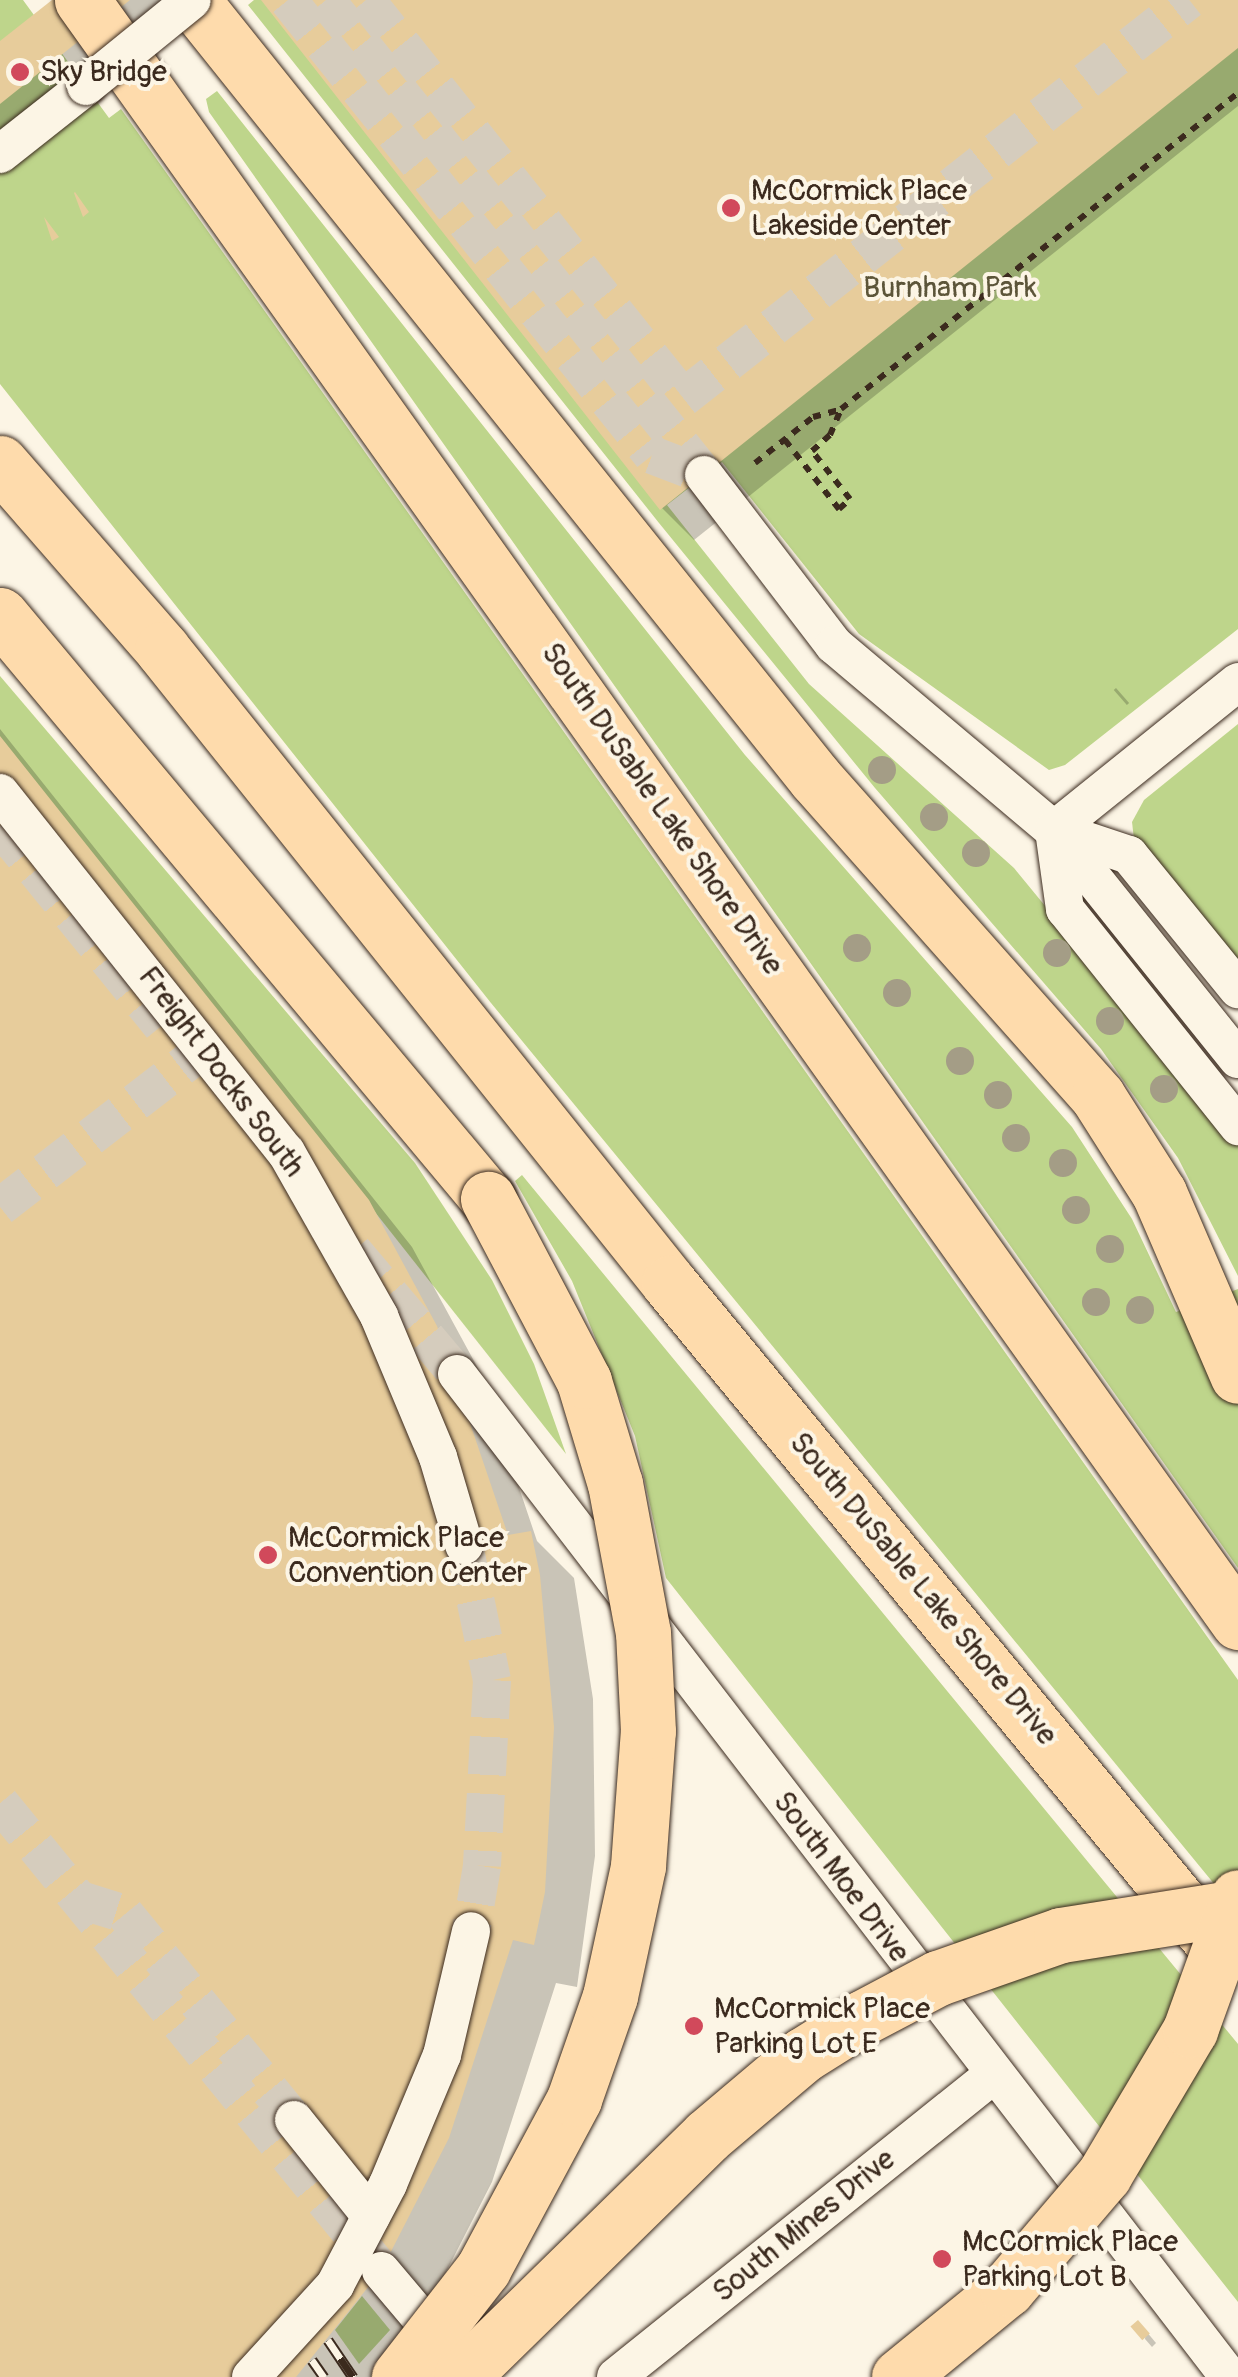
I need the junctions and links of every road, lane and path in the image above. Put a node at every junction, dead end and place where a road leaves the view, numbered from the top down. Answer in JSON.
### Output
{"nodes":[{"id":1,"x":82,"y":0,"type":"edge"},
{"id":2,"x":192,"y":0,"type":"edge"},
{"id":3,"x":1238,"y":93,"type":"edge"},
{"id":4,"x":0,"y":154,"type":"edge"},
{"id":5,"x":842,"y":409,"type":"junction"},
{"id":6,"x":785,"y":440,"type":"junction"},
{"id":7,"x":0,"y":462,"type":"edge"},
{"id":8,"x":754,"y":463,"type":"dead end"},
{"id":9,"x":704,"y":475,"type":"tunnel mouth"},
{"id":10,"x":0,"y":615,"type":"edge"},
{"id":11,"x":1238,"y":682,"type":"edge"},
{"id":12,"x":0,"y":793,"type":"edge"},
{"id":13,"x":1054,"y":830,"type":"junction"},
{"id":14,"x":1238,"y":989,"type":"edge"},
{"id":15,"x":1238,"y":1059,"type":"edge"},
{"id":16,"x":1238,"y":1126,"type":"edge"},
{"id":17,"x":457,"y":1374,"type":"tunnel mouth"},
{"id":18,"x":1238,"y":1376,"type":"edge"},
{"id":19,"x":464,"y":1545,"type":"tunnel mouth"},
{"id":20,"x":1238,"y":1622,"type":"edge"},
{"id":21,"x":1238,"y":1897,"type":"edge"},
{"id":22,"x":1238,"y":1907,"type":"edge"},
{"id":23,"x":471,"y":1931,"type":"tunnel mouth"},
{"id":24,"x":1238,"y":1973,"type":"edge"},
{"id":25,"x":993,"y":2075,"type":"junction"},
{"id":26,"x":294,"y":2120,"type":"tunnel mouth"},
{"id":27,"x":371,"y":2216,"type":"junction"},
{"id":28,"x":381,"y":2271,"type":"tunnel mouth"},
{"id":29,"x":251,"y":2377,"type":"edge"},
{"id":30,"x":399,"y":2377,"type":"edge"},
{"id":31,"x":461,"y":2377,"type":"edge"},
{"id":32,"x":470,"y":2377,"type":"edge"},
{"id":33,"x":616,"y":2377,"type":"edge"},
{"id":34,"x":899,"y":2377,"type":"edge"},
{"id":35,"x":1229,"y":2377,"type":"edge"}],
"edges":[{"from":1,"to":20,"type":"highway","name":"South DuSable Lake Shore Drive"},
{"from":2,"to":4,"type":"street","bridge":true},
{"from":2,"to":18,"type":"highway"},
{"from":3,"to":5,"type":"path"},
{"from":5,"to":6,"type":"path"},
{"from":5,"to":6,"type":"path"},
{"from":6,"to":8,"type":"path"},
{"from":7,"to":24,"type":"highway","name":"South DuSable Lake Shore Drive"},
{"from":9,"to":13,"type":"street"},
{"from":10,"to":30,"type":"highway","bridge":true},
{"from":11,"to":13,"type":"street"},
{"from":12,"to":19,"type":"street","name":"Freight Docks South"},
{"from":13,"to":14,"type":"street"},
{"from":13,"to":15,"type":"street"},
{"from":13,"to":16,"type":"street"},
{"from":17,"to":25,"type":"street","name":"South Moe Drive"},
{"from":21,"to":34,"type":"highway","bridge":true},
{"from":22,"to":31,"type":"highway","bridge":true},
{"from":23,"to":27,"type":"street"},
{"from":25,"to":33,"type":"street","name":"South Mines Drive"},
{"from":25,"to":35,"type":"street","name":"South Moe Drive"},
{"from":26,"to":27,"type":"street"},
{"from":27,"to":29,"type":"street"},
{"from":28,"to":32,"type":"street"}]}
